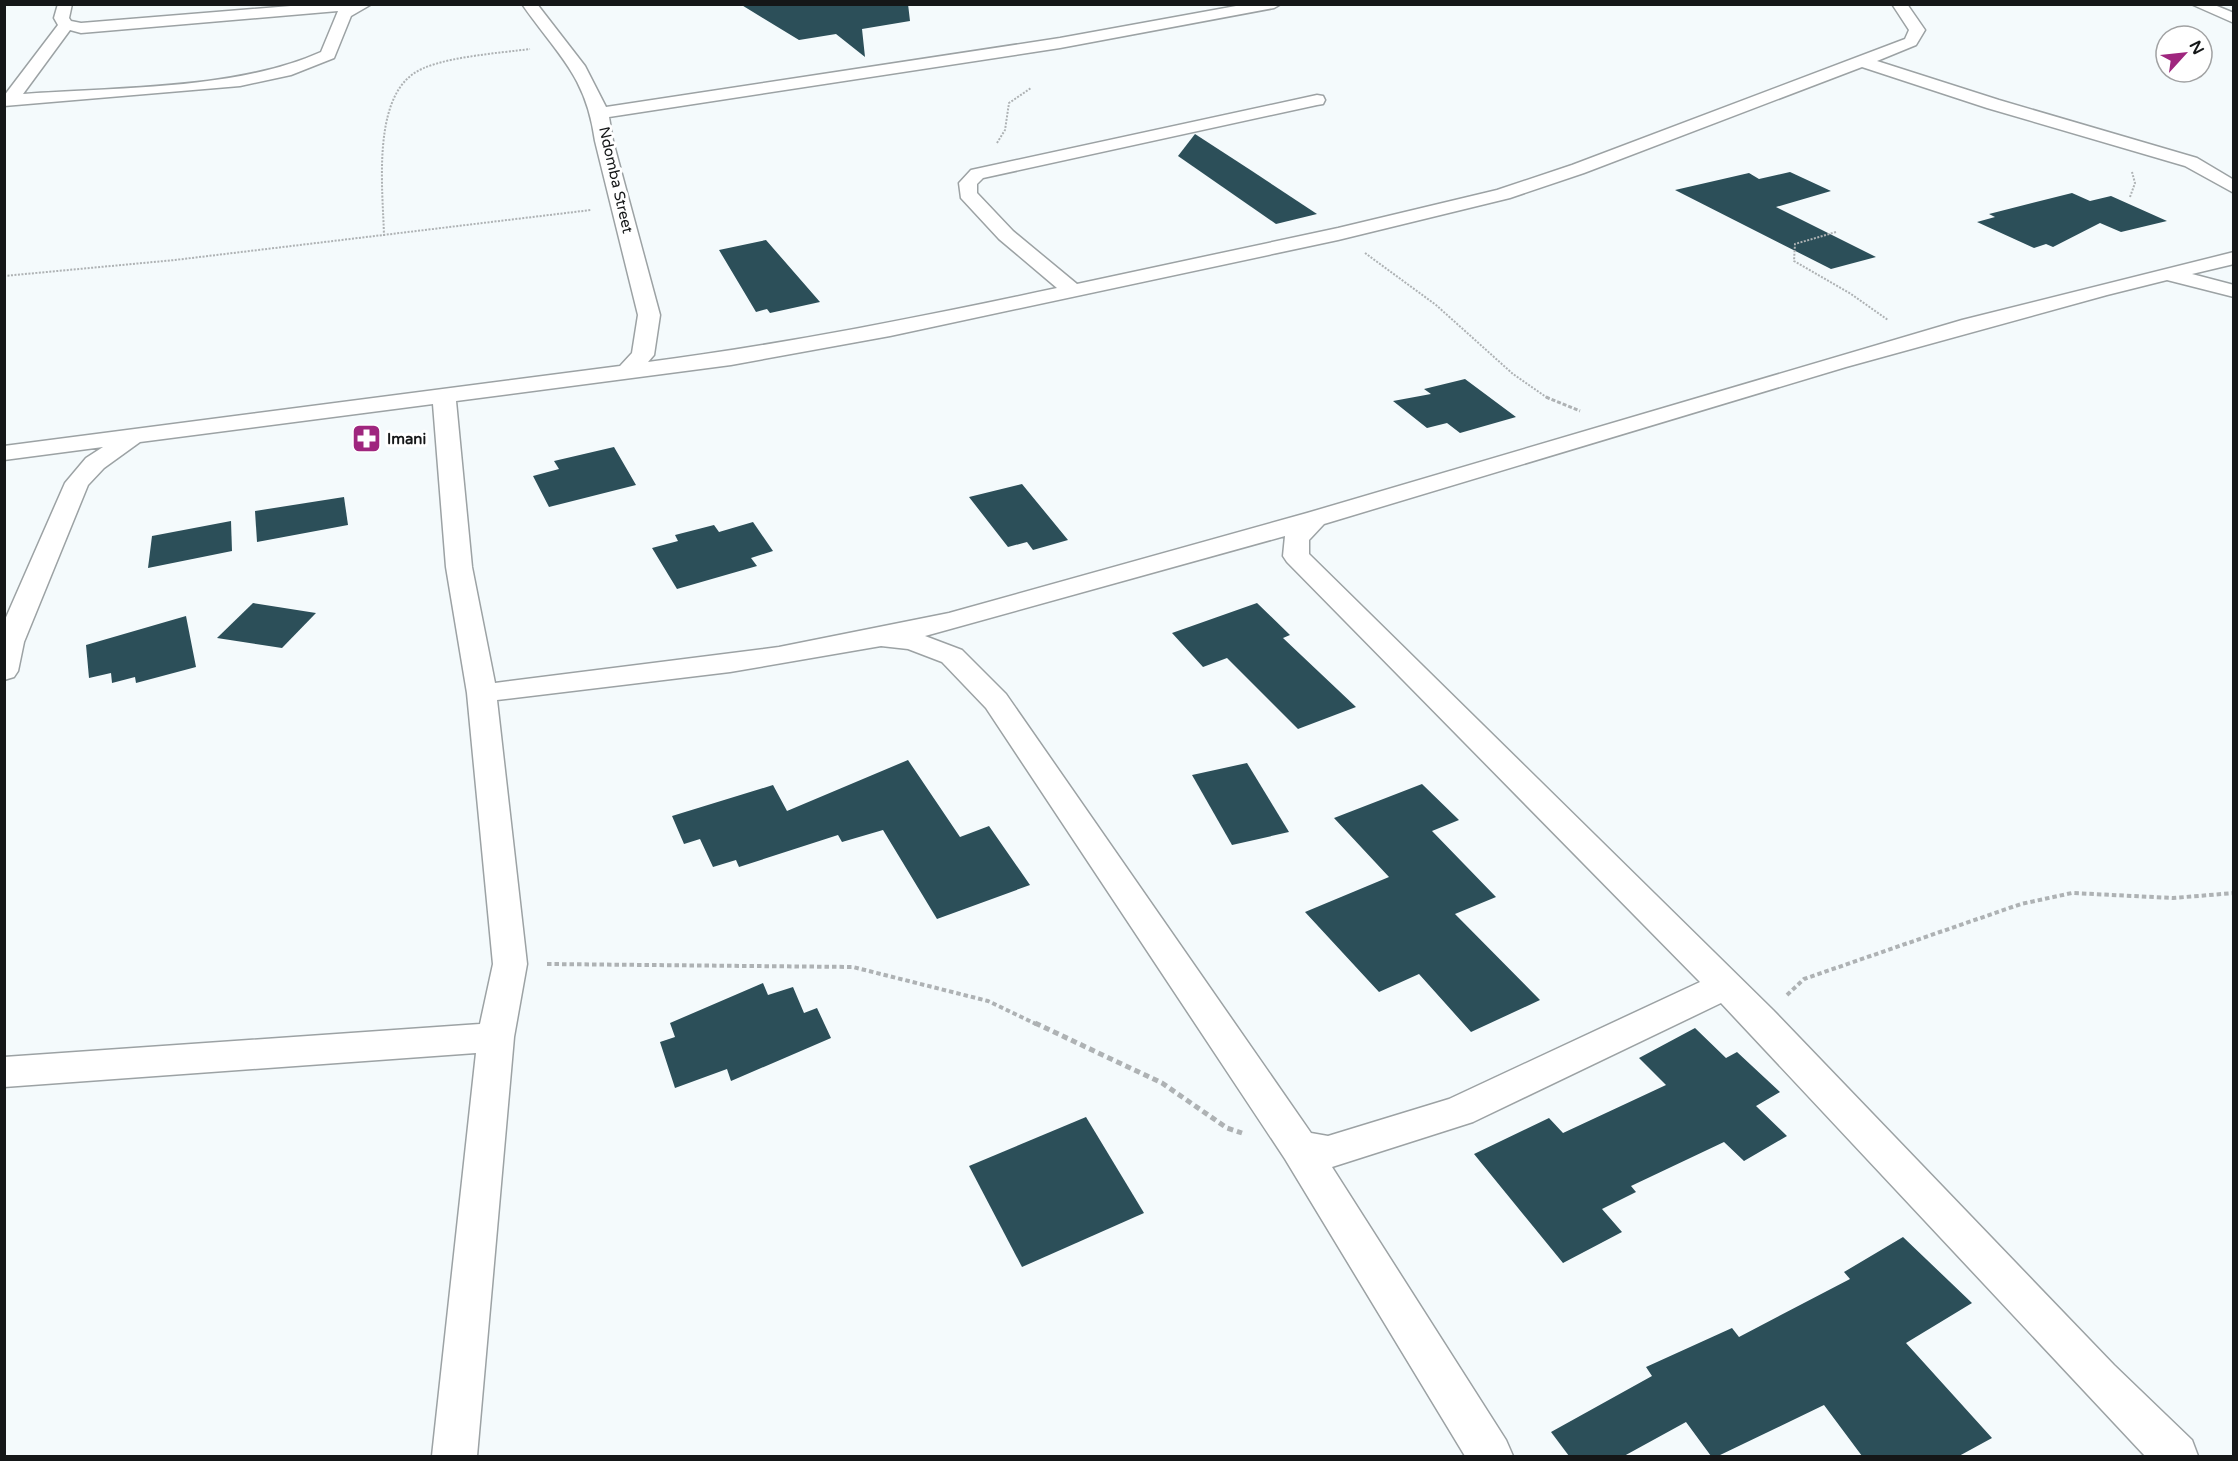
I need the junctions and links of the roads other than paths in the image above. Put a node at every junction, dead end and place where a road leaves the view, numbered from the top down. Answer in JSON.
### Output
{"nodes":[{"id":1,"x":65,"y":4,"type":"edge"},
{"id":2,"x":373,"y":4,"type":"edge"},
{"id":3,"x":529,"y":4,"type":"edge"},
{"id":4,"x":1274,"y":4,"type":"edge"},
{"id":5,"x":1899,"y":4,"type":"edge"},
{"id":6,"x":2198,"y":4,"type":"edge"},
{"id":7,"x":356,"y":6,"type":"junction"},
{"id":8,"x":2234,"y":19,"type":"edge"},
{"id":9,"x":66,"y":25,"type":"junction"},
{"id":10,"x":1863,"y":62,"type":"junction"},
{"id":11,"x":1317,"y":100,"type":"dead end"},
{"id":12,"x":7,"y":101,"type":"edge"},
{"id":13,"x":601,"y":113,"type":"junction"},
{"id":14,"x":2234,"y":188,"type":"edge"},
{"id":15,"x":2234,"y":258,"type":"edge"},
{"id":16,"x":2164,"y":273,"type":"junction"},
{"id":17,"x":1071,"y":289,"type":"junction"},
{"id":18,"x":2234,"y":291,"type":"edge"},
{"id":19,"x":628,"y":370,"type":"junction"},
{"id":20,"x":444,"y":396,"type":"junction"},
{"id":21,"x":135,"y":437,"type":"junction"},
{"id":22,"x":4,"y":453,"type":"edge"},
{"id":23,"x":1315,"y":519,"type":"junction"},
{"id":24,"x":1241,"y":540,"type":"junction"},
{"id":25,"x":1296,"y":556,"type":"junction"},
{"id":26,"x":992,"y":609,"type":"junction"},
{"id":27,"x":879,"y":638,"type":"junction"},
{"id":28,"x":7,"y":642,"type":"edge"},
{"id":29,"x":952,"y":656,"type":"junction"},
{"id":30,"x":4,"y":671,"type":"edge"},
{"id":31,"x":482,"y":693,"type":"junction"},
{"id":32,"x":1725,"y":986,"type":"junction"},
{"id":33,"x":496,"y":1037,"type":"junction"},
{"id":34,"x":4,"y":1071,"type":"edge"},
{"id":35,"x":1297,"y":1146,"type":"junction"},
{"id":36,"x":455,"y":1456,"type":"edge"},
{"id":37,"x":1491,"y":1456,"type":"edge"},
{"id":38,"x":2176,"y":1456,"type":"edge"}],
"edges":[{"from":1,"to":9,"type":"street"},
{"from":2,"to":7,"type":"street"},
{"from":3,"to":13,"type":"street","name":"Ndomba Street"},
{"from":4,"to":13,"type":"street"},
{"from":5,"to":10,"type":"street"},
{"from":6,"to":8,"type":"street"},
{"from":7,"to":9,"type":"street"},
{"from":7,"to":12,"type":"street"},
{"from":9,"to":12,"type":"street"},
{"from":10,"to":14,"type":"street"},
{"from":10,"to":17,"type":"street"},
{"from":11,"to":17,"type":"street"},
{"from":13,"to":19,"type":"street","name":"Ndomba Street"},
{"from":15,"to":16,"type":"street"},
{"from":16,"to":18,"type":"street"},
{"from":16,"to":23,"type":"street"},
{"from":17,"to":19,"type":"street"},
{"from":19,"to":20,"type":"street"},
{"from":20,"to":21,"type":"street"},
{"from":20,"to":31,"type":"street"},
{"from":21,"to":22,"type":"street"},
{"from":21,"to":28,"type":"street"},
{"from":23,"to":24,"type":"street"},
{"from":23,"to":25,"type":"street"},
{"from":24,"to":25,"type":"street"},
{"from":24,"to":26,"type":"street"},
{"from":25,"to":32,"type":"street"},
{"from":26,"to":27,"type":"street"},
{"from":26,"to":29,"type":"street"},
{"from":27,"to":29,"type":"street"},
{"from":27,"to":31,"type":"street"},
{"from":28,"to":30,"type":"street"},
{"from":29,"to":35,"type":"street"},
{"from":31,"to":33,"type":"street"},
{"from":32,"to":35,"type":"street"},
{"from":32,"to":38,"type":"street"},
{"from":33,"to":34,"type":"street"},
{"from":33,"to":36,"type":"street"},
{"from":35,"to":37,"type":"street"}]}
